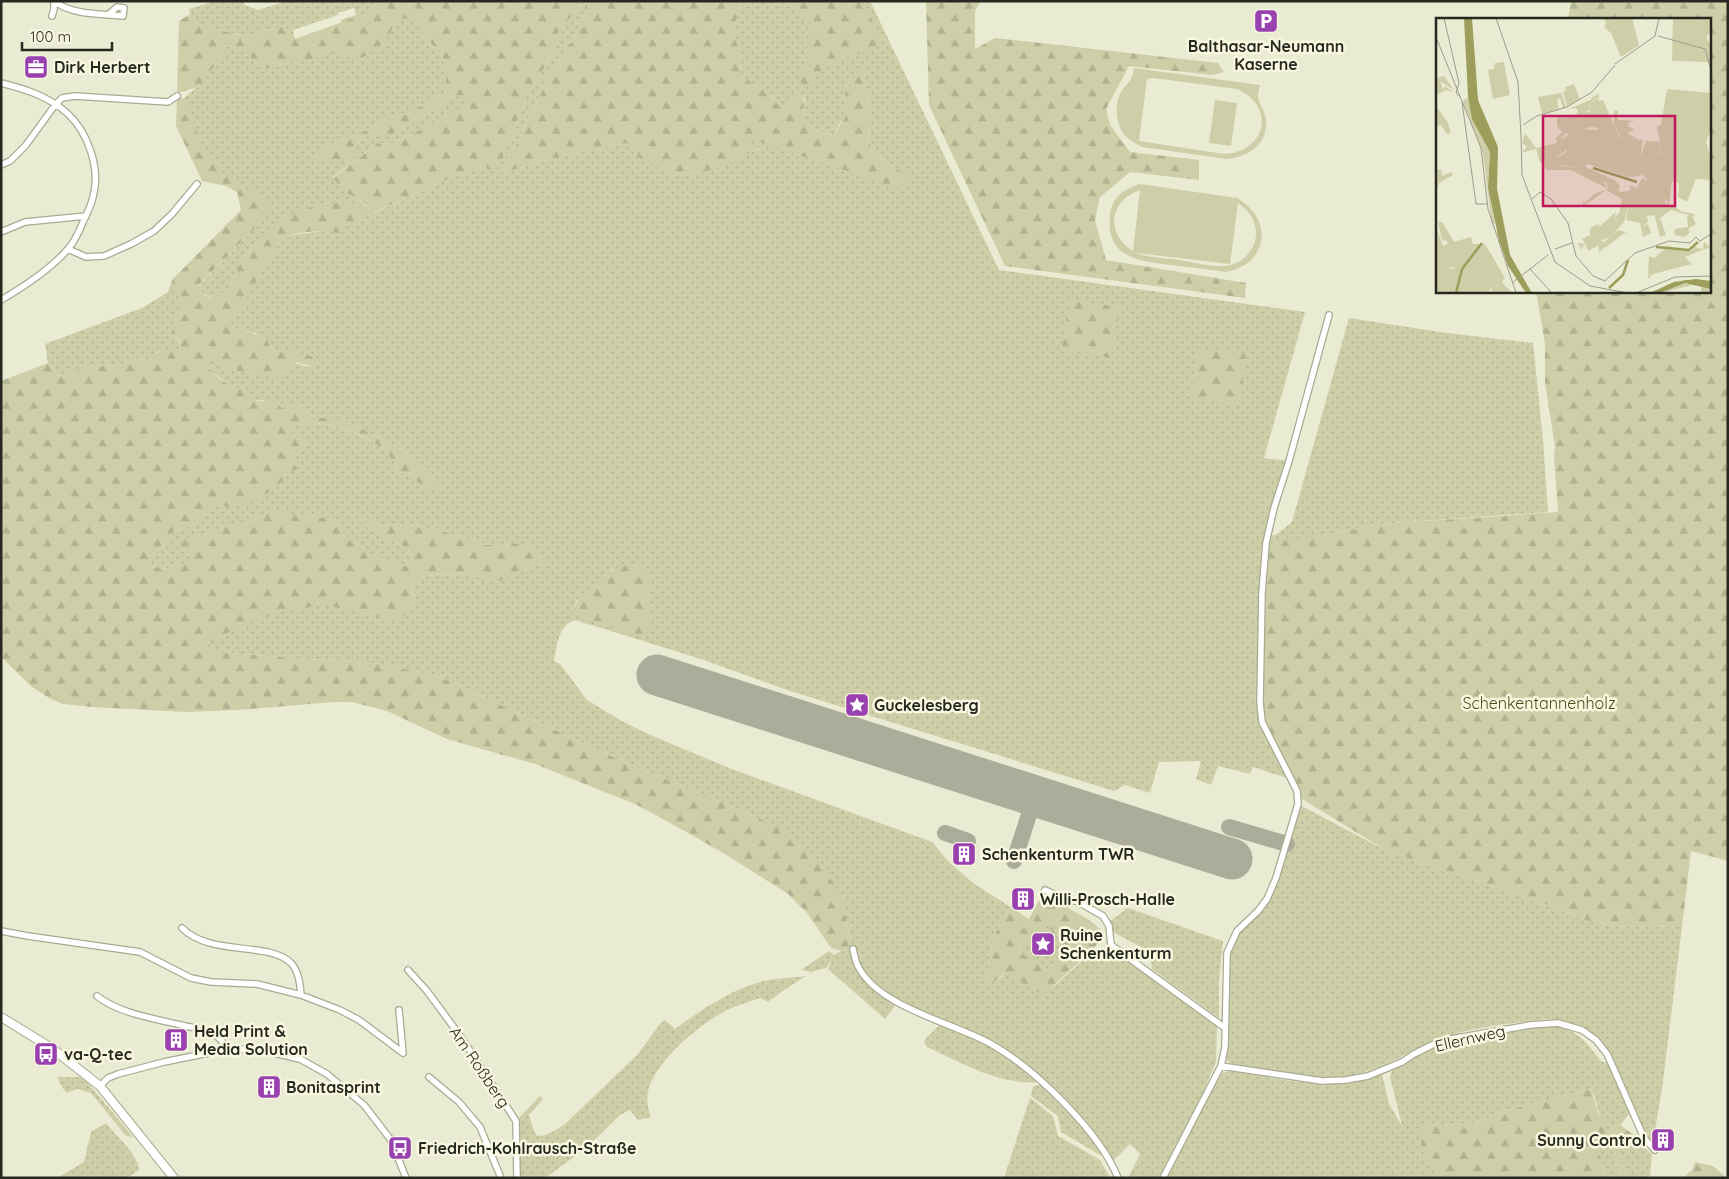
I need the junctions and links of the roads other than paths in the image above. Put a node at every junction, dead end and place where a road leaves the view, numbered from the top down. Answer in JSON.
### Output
{"nodes":[{"id":1,"x":54,"y":1,"type":"edge"},
{"id":2,"x":108,"y":15,"type":"dead end"},
{"id":3,"x":52,"y":16,"type":"dead end"},
{"id":4,"x":1,"y":83,"type":"edge"},
{"id":5,"x":177,"y":96,"type":"dead end"},
{"id":6,"x":55,"y":105,"type":"junction"},
{"id":7,"x":1,"y":165,"type":"edge"},
{"id":8,"x":197,"y":184,"type":"dead end"},
{"id":9,"x":86,"y":216,"type":"junction"},
{"id":10,"x":1,"y":232,"type":"edge"},
{"id":11,"x":68,"y":249,"type":"junction"},
{"id":12,"x":1,"y":300,"type":"edge"},
{"id":13,"x":1329,"y":315,"type":"dead end"},
{"id":14,"x":1045,"y":890,"type":"dead end"},
{"id":15,"x":182,"y":928,"type":"dead end"},
{"id":16,"x":1,"y":931,"type":"edge"},
{"id":17,"x":853,"y":949,"type":"dead end"},
{"id":18,"x":408,"y":970,"type":"dead end"},
{"id":19,"x":301,"y":995,"type":"junction"},
{"id":20,"x":97,"y":996,"type":"dead end"},
{"id":21,"x":400,"y":1010,"type":"dead end"},
{"id":22,"x":1,"y":1018,"type":"edge"},
{"id":23,"x":1225,"y":1028,"type":"junction"},
{"id":24,"x":226,"y":1050,"type":"junction"},
{"id":25,"x":1221,"y":1066,"type":"junction"},
{"id":26,"x":429,"y":1077,"type":"dead end"},
{"id":27,"x":100,"y":1086,"type":"junction"},
{"id":28,"x":1655,"y":1150,"type":"dead end"},
{"id":29,"x":174,"y":1178,"type":"edge"},
{"id":30,"x":406,"y":1178,"type":"edge"},
{"id":31,"x":501,"y":1178,"type":"edge"},
{"id":32,"x":517,"y":1178,"type":"edge"},
{"id":33,"x":1118,"y":1178,"type":"edge"},
{"id":34,"x":1163,"y":1178,"type":"edge"}],
"edges":[{"from":1,"to":2,"type":"street"},
{"from":1,"to":3,"type":"street"},
{"from":4,"to":6,"type":"street"},
{"from":5,"to":6,"type":"street"},
{"from":6,"to":7,"type":"street"},
{"from":6,"to":9,"type":"street"},
{"from":8,"to":11,"type":"street"},
{"from":9,"to":10,"type":"street"},
{"from":9,"to":11,"type":"street"},
{"from":11,"to":12,"type":"street"},
{"from":13,"to":23,"type":"street"},
{"from":14,"to":23,"type":"street"},
{"from":15,"to":19,"type":"street"},
{"from":16,"to":19,"type":"street"},
{"from":17,"to":33,"type":"street"},
{"from":18,"to":32,"type":"street","name":"Am Roßberg"},
{"from":19,"to":21,"type":"street"},
{"from":20,"to":24,"type":"street"},
{"from":22,"to":27,"type":"street"},
{"from":23,"to":25,"type":"street"},
{"from":24,"to":27,"type":"street"},
{"from":24,"to":30,"type":"street"},
{"from":25,"to":28,"type":"street","name":"Ellernweg"},
{"from":25,"to":34,"type":"street"},
{"from":26,"to":31,"type":"street"},
{"from":27,"to":29,"type":"street"}]}
